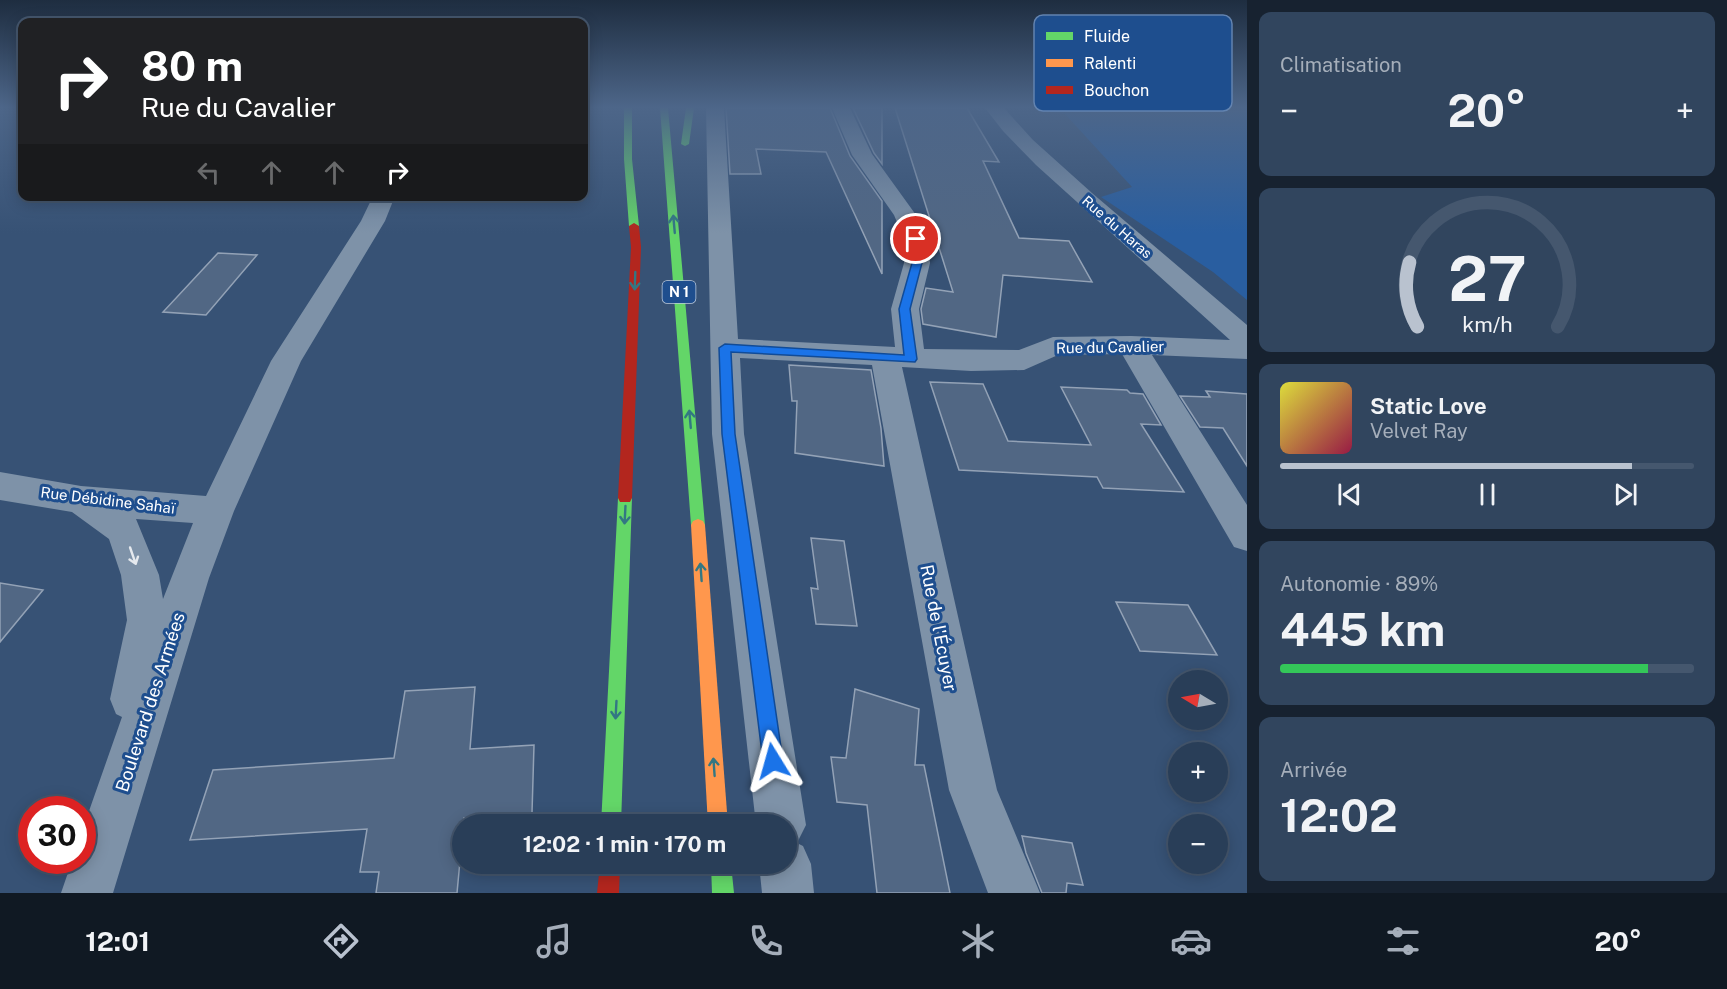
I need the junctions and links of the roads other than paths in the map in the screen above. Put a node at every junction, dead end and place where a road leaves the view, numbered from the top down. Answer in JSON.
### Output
{"nodes":[{"id":1,"x":627,"y":150,"type":"edge"},
{"id":2,"x":668,"y":150,"type":"edge"},
{"id":3,"x":714,"y":150,"type":"edge"},
{"id":4,"x":860,"y":150,"type":"edge"},
{"id":5,"x":1032,"y":150,"type":"edge"},
{"id":6,"x":382,"y":201,"type":"edge"},
{"id":7,"x":395,"y":201,"type":"edge"},
{"id":8,"x":373,"y":221,"type":"junction"},
{"id":9,"x":1247,"y":340,"type":"edge"},
{"id":10,"x":1131,"y":345,"type":"junction"},
{"id":11,"x":1247,"y":350,"type":"edge"},
{"id":12,"x":712,"y":352,"type":"junction"},
{"id":13,"x":898,"y":358,"type":"junction"},
{"id":14,"x":695,"y":477,"type":"junction"},
{"id":15,"x":0,"y":486,"type":"edge"},
{"id":16,"x":81,"y":500,"type":"junction"},
{"id":17,"x":216,"y":511,"type":"junction"},
{"id":18,"x":1247,"y":536,"type":"edge"},
{"id":19,"x":611,"y":814,"type":"edge"},
{"id":20,"x":717,"y":814,"type":"edge"},
{"id":21,"x":780,"y":814,"type":"edge"},
{"id":22,"x":108,"y":830,"type":"junction"},
{"id":23,"x":609,"y":874,"type":"edge"},
{"id":24,"x":722,"y":874,"type":"edge"},
{"id":25,"x":786,"y":874,"type":"edge"},
{"id":26,"x":87,"y":893,"type":"edge"},
{"id":27,"x":608,"y":893,"type":"edge"},
{"id":28,"x":723,"y":893,"type":"edge"},
{"id":29,"x":788,"y":893,"type":"edge"},
{"id":30,"x":1014,"y":893,"type":"edge"}],
"edges":[{"from":1,"to":19,"type":"highway","one_way":true},
{"from":14,"to":2,"type":"highway","number":"N 1","one_way":true},
{"from":3,"to":12,"type":"street"},
{"from":4,"to":13,"type":"street","name":"Rue de l'Écuyer"},
{"from":5,"to":9,"type":"street","name":"Rue du Haras"},
{"from":6,"to":8,"type":"street"},
{"from":7,"to":8,"type":"street"},
{"from":8,"to":17,"type":"street","name":"Boulevard des Armées"},
{"from":10,"to":11,"type":"street","name":"Rue du Cavalier"},
{"from":10,"to":13,"type":"street","name":"Rue du Cavalier"},
{"from":10,"to":18,"type":"street"},
{"from":12,"to":13,"type":"street","name":"Rue du Cavalier"},
{"from":12,"to":14,"type":"highway"},
{"from":12,"to":21,"type":"street"},
{"from":13,"to":30,"type":"street","name":"Rue de l'Écuyer"},
{"from":20,"to":14,"type":"highway","number":"N 1","one_way":true},
{"from":15,"to":16,"type":"street","name":"Rue Débidine Sahaï"},
{"from":16,"to":17,"type":"street","name":"Rue Débidine Sahaï"},
{"from":16,"to":22,"type":"street","one_way":true},
{"from":17,"to":22,"type":"street","name":"Boulevard des Armées"},
{"from":22,"to":26,"type":"street","name":"Boulevard des Armées"},
{"from":23,"to":27,"type":"highway"},
{"from":24,"to":28,"type":"highway"},
{"from":25,"to":29,"type":"street"}]}
